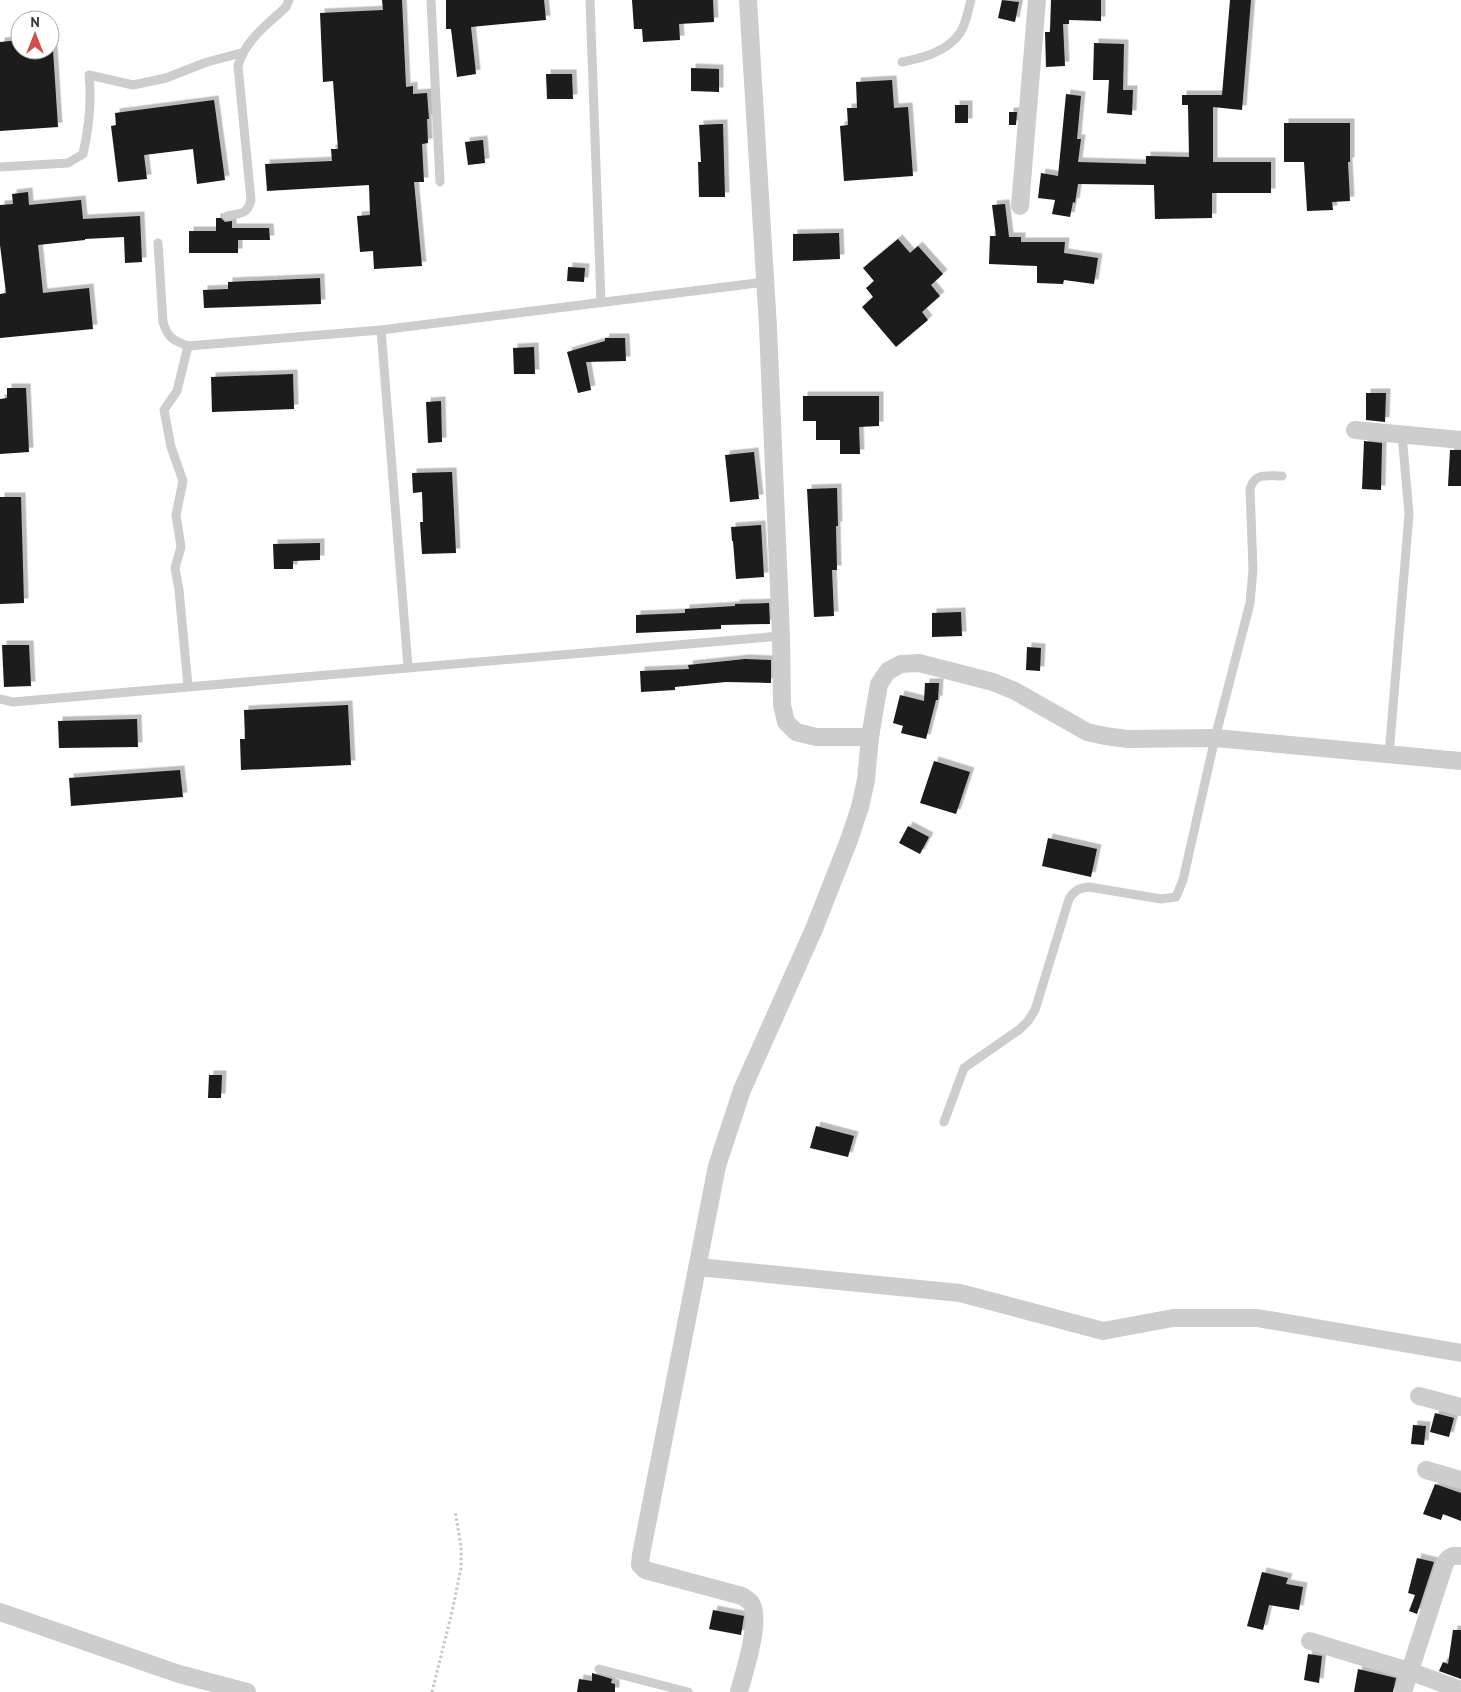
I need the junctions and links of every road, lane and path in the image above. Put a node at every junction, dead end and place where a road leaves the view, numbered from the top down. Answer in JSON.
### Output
{"nodes":[{"id":1,"x":289,"y":0,"type":"edge"},
{"id":2,"x":431,"y":0,"type":"edge"},
{"id":3,"x":590,"y":0,"type":"edge"},
{"id":4,"x":748,"y":0,"type":"edge"},
{"id":5,"x":971,"y":0,"type":"edge"},
{"id":6,"x":1037,"y":0,"type":"edge"},
{"id":7,"x":241,"y":53,"type":"junction"},
{"id":8,"x":902,"y":62,"type":"dead end"},
{"id":9,"x":0,"y":167,"type":"edge"},
{"id":10,"x":440,"y":182,"type":"dead end"},
{"id":11,"x":1020,"y":206,"type":"dead end"},
{"id":12,"x":228,"y":216,"type":"dead end"},
{"id":13,"x":158,"y":243,"type":"dead end"},
{"id":14,"x":764,"y":282,"type":"junction"},
{"id":15,"x":601,"y":303,"type":"junction"},
{"id":16,"x":381,"y":330,"type":"junction"},
{"id":17,"x":188,"y":346,"type":"junction"},
{"id":18,"x":1355,"y":430,"type":"dead end"},
{"id":19,"x":1402,"y":434,"type":"junction"},
{"id":20,"x":1461,"y":440,"type":"edge"},
{"id":21,"x":1282,"y":476,"type":"dead end"},
{"id":22,"x":781,"y":636,"type":"junction"},
{"id":23,"x":408,"y":667,"type":"junction"},
{"id":24,"x":188,"y":686,"type":"junction"},
{"id":25,"x":0,"y":699,"type":"edge"},
{"id":26,"x":870,"y":737,"type":"junction"},
{"id":27,"x":1215,"y":738,"type":"junction"},
{"id":28,"x":1389,"y":755,"type":"junction"},
{"id":29,"x":1461,"y":761,"type":"edge"},
{"id":30,"x":944,"y":1122,"type":"dead end"},
{"id":31,"x":698,"y":1267,"type":"junction"},
{"id":32,"x":1461,"y":1353,"type":"edge"},
{"id":33,"x":1419,"y":1396,"type":"dead end"},
{"id":34,"x":1461,"y":1407,"type":"edge"},
{"id":35,"x":1426,"y":1470,"type":"dead end"},
{"id":36,"x":1461,"y":1480,"type":"edge"},
{"id":37,"x":455,"y":1511,"type":"dead end"},
{"id":38,"x":1461,"y":1556,"type":"edge"},
{"id":39,"x":0,"y":1612,"type":"edge"},
{"id":40,"x":1310,"y":1641,"type":"dead end"},
{"id":41,"x":599,"y":1669,"type":"dead end"},
{"id":42,"x":1409,"y":1671,"type":"junction"},
{"id":43,"x":1461,"y":1690,"type":"edge"},
{"id":44,"x":247,"y":1692,"type":"edge"},
{"id":45,"x":432,"y":1692,"type":"edge"},
{"id":46,"x":688,"y":1692,"type":"edge"},
{"id":47,"x":739,"y":1692,"type":"edge"},
{"id":48,"x":1403,"y":1692,"type":"edge"}],
"edges":[{"from":1,"to":7,"type":"lane"},
{"from":2,"to":10,"type":"lane"},
{"from":3,"to":15,"type":"lane"},
{"from":4,"to":14,"type":"street"},
{"from":5,"to":8,"type":"lane"},
{"from":6,"to":11,"type":"street"},
{"from":7,"to":9,"type":"lane"},
{"from":7,"to":12,"type":"lane"},
{"from":13,"to":17,"type":"lane"},
{"from":14,"to":15,"type":"lane"},
{"from":14,"to":22,"type":"street"},
{"from":15,"to":16,"type":"lane"},
{"from":16,"to":17,"type":"lane"},
{"from":16,"to":23,"type":"lane"},
{"from":17,"to":24,"type":"lane"},
{"from":18,"to":19,"type":"street"},
{"from":19,"to":20,"type":"street"},
{"from":19,"to":28,"type":"lane"},
{"from":21,"to":27,"type":"lane"},
{"from":22,"to":23,"type":"lane"},
{"from":22,"to":26,"type":"street"},
{"from":23,"to":24,"type":"lane"},
{"from":24,"to":25,"type":"lane"},
{"from":26,"to":27,"type":"street"},
{"from":26,"to":31,"type":"street"},
{"from":27,"to":28,"type":"street"},
{"from":27,"to":30,"type":"lane"},
{"from":28,"to":29,"type":"street"},
{"from":31,"to":32,"type":"street"},
{"from":31,"to":47,"type":"street"},
{"from":33,"to":34,"type":"street"},
{"from":35,"to":36,"type":"street"},
{"from":37,"to":45,"type":"path"},
{"from":38,"to":42,"type":"street"},
{"from":39,"to":44,"type":"street"},
{"from":40,"to":42,"type":"street"},
{"from":41,"to":46,"type":"lane"},
{"from":42,"to":43,"type":"street"},
{"from":42,"to":48,"type":"street"}]}
